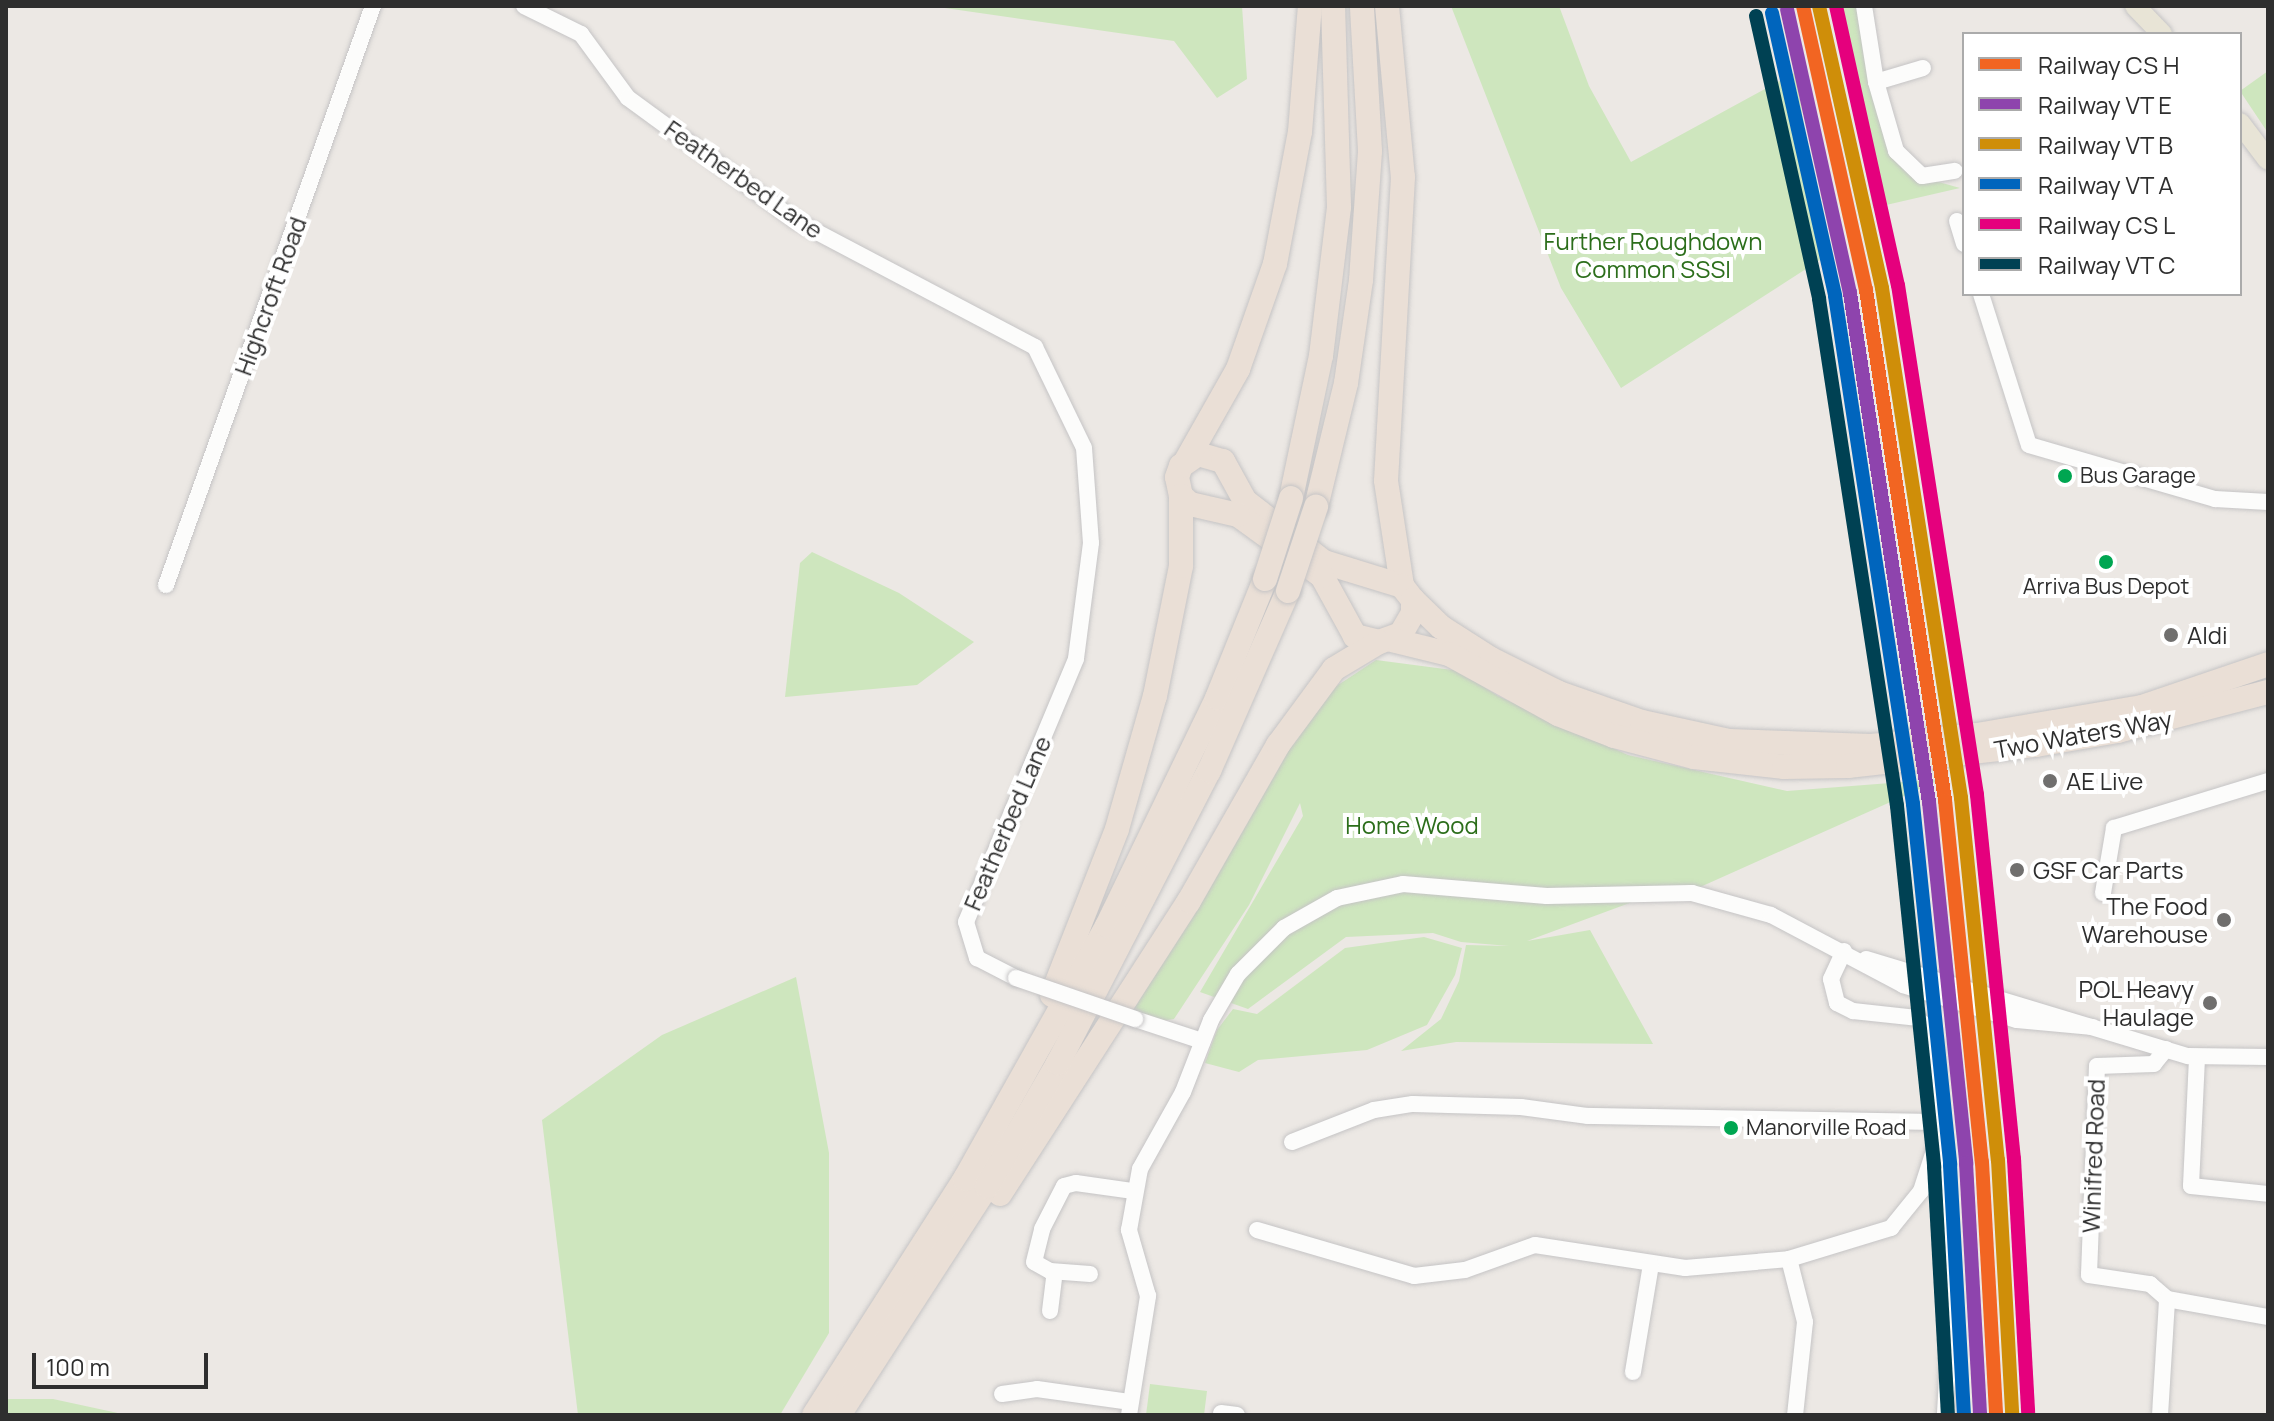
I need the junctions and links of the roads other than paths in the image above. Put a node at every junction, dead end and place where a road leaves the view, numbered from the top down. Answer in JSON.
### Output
{"nodes":[{"id":1,"x":373,"y":6,"type":"edge"},
{"id":2,"x":524,"y":6,"type":"edge"},
{"id":3,"x":1310,"y":6,"type":"edge"},
{"id":4,"x":1333,"y":6,"type":"edge"},
{"id":5,"x":1362,"y":6,"type":"edge"},
{"id":6,"x":1387,"y":6,"type":"edge"},
{"id":7,"x":1864,"y":6,"type":"edge"},
{"id":8,"x":2135,"y":6,"type":"edge"},
{"id":9,"x":2160,"y":32,"type":"edge"},
{"id":10,"x":1923,"y":68,"type":"dead end"},
{"id":11,"x":1876,"y":82,"type":"junction"},
{"id":12,"x":2242,"y":126,"type":"edge"},
{"id":13,"x":2268,"y":160,"type":"edge"},
{"id":14,"x":1955,"y":171,"type":"dead end"},
{"id":15,"x":1957,"y":221,"type":"dead end"},
{"id":16,"x":1962,"y":237,"type":"edge"},
{"id":17,"x":1982,"y":296,"type":"edge"},
{"id":18,"x":1186,"y":461,"type":"junction"},
{"id":19,"x":1181,"y":496,"type":"junction"},
{"id":20,"x":2268,"y":502,"type":"edge"},
{"id":21,"x":166,"y":585,"type":"dead end"},
{"id":22,"x":1408,"y":593,"type":"junction"},
{"id":23,"x":1386,"y":641,"type":"junction"},
{"id":24,"x":2268,"y":657,"type":"edge"},
{"id":25,"x":2268,"y":664,"type":"edge"},
{"id":26,"x":2268,"y":675,"type":"edge"},
{"id":27,"x":2219,"y":682,"type":"junction"},
{"id":28,"x":2268,"y":692,"type":"edge"},
{"id":29,"x":1978,"y":744,"type":"junction"},
{"id":30,"x":1920,"y":751,"type":"junction"},
{"id":31,"x":2268,"y":781,"type":"edge"},
{"id":32,"x":2103,"y":893,"type":"dead end"},
{"id":33,"x":1851,"y":954,"type":"junction"},
{"id":34,"x":2093,"y":1027,"type":"junction"},
{"id":35,"x":1202,"y":1041,"type":"junction"},
{"id":36,"x":2166,"y":1049,"type":"junction"},
{"id":37,"x":2268,"y":1057,"type":"edge"},
{"id":38,"x":2197,"y":1058,"type":"junction"},
{"id":39,"x":1016,"y":1086,"type":"junction"},
{"id":40,"x":1941,"y":1124,"type":"junction"},
{"id":41,"x":1292,"y":1142,"type":"dead end"},
{"id":42,"x":1133,"y":1191,"type":"junction"},
{"id":43,"x":2268,"y":1194,"type":"edge"},
{"id":44,"x":1915,"y":1203,"type":"junction"},
{"id":45,"x":1946,"y":1210,"type":"junction"},
{"id":46,"x":1257,"y":1230,"type":"dead end"},
{"id":47,"x":1789,"y":1259,"type":"junction"},
{"id":48,"x":1651,"y":1265,"type":"junction"},
{"id":49,"x":1055,"y":1272,"type":"junction"},
{"id":50,"x":1090,"y":1274,"type":"dead end"},
{"id":51,"x":2167,"y":1299,"type":"junction"},
{"id":52,"x":1053,"y":1311,"type":"dead end"},
{"id":53,"x":2268,"y":1317,"type":"edge"},
{"id":54,"x":875,"y":1363,"type":"junction"},
{"id":55,"x":1633,"y":1372,"type":"dead end"},
{"id":56,"x":1002,"y":1394,"type":"dead end"},
{"id":57,"x":1129,"y":1409,"type":"edge"},
{"id":58,"x":814,"y":1415,"type":"edge"},
{"id":59,"x":839,"y":1415,"type":"edge"},
{"id":60,"x":1795,"y":1415,"type":"edge"},
{"id":61,"x":1945,"y":1415,"type":"edge"},
{"id":62,"x":2160,"y":1415,"type":"edge"}],
"edges":[{"from":1,"to":21,"type":"street","name":"Highcroft Road"},
{"from":2,"to":35,"type":"street","name":"Featherbed Lane","bridge":true},
{"from":3,"to":18,"type":"highway"},
{"from":4,"to":39,"type":"highway","bridge":true},
{"from":5,"to":54,"type":"highway","bridge":true},
{"from":6,"to":22,"type":"highway"},
{"from":7,"to":11,"type":"street"},
{"from":8,"to":9,"type":"main road"},
{"from":10,"to":11,"type":"street"},
{"from":11,"to":14,"type":"street"},
{"from":12,"to":13,"type":"main road"},
{"from":15,"to":16,"type":"street"},
{"from":17,"to":20,"type":"street"},
{"from":18,"to":19,"type":"highway"},
{"from":18,"to":22,"type":"highway"},
{"from":19,"to":23,"type":"highway","name":"Two Waters Way"},
{"from":19,"to":39,"type":"highway"},
{"from":22,"to":23,"type":"highway"},
{"from":22,"to":30,"type":"highway","name":"Two Waters Way"},
{"from":23,"to":30,"type":"highway","name":"Two Waters Way"},
{"from":23,"to":54,"type":"highway"},
{"from":24,"to":27,"type":"main road"},
{"from":25,"to":27,"type":"highway","name":"Two Waters Way"},
{"from":26,"to":27,"type":"main road"},
{"from":27,"to":29,"type":"highway","name":"Two Waters Way"},
{"from":28,"to":29,"type":"highway","name":"Two Waters Way"},
{"from":29,"to":30,"type":"highway","name":"Two Waters Way"},
{"from":31,"to":32,"type":"street"},
{"from":33,"to":34,"type":"street"},
{"from":33,"to":34,"type":"street"},
{"from":33,"to":35,"type":"street"},
{"from":33,"to":40,"type":"street"},
{"from":34,"to":36,"type":"street"},
{"from":35,"to":42,"type":"street"},
{"from":36,"to":38,"type":"street"},
{"from":36,"to":51,"type":"street","name":"Winifred Road"},
{"from":37,"to":38,"type":"street"},
{"from":38,"to":43,"type":"street"},
{"from":39,"to":58,"type":"highway"},
{"from":40,"to":41,"type":"street"},
{"from":40,"to":44,"type":"street"},
{"from":40,"to":45,"type":"street"},
{"from":42,"to":49,"type":"street"},
{"from":42,"to":57,"type":"street"},
{"from":44,"to":45,"type":"street"},
{"from":44,"to":47,"type":"street"},
{"from":45,"to":61,"type":"street"},
{"from":46,"to":48,"type":"street"},
{"from":47,"to":48,"type":"street"},
{"from":47,"to":60,"type":"street"},
{"from":48,"to":55,"type":"street"},
{"from":49,"to":50,"type":"street"},
{"from":49,"to":52,"type":"street"},
{"from":51,"to":53,"type":"street"},
{"from":51,"to":62,"type":"street"},
{"from":54,"to":59,"type":"highway"},
{"from":56,"to":57,"type":"street"}]}
